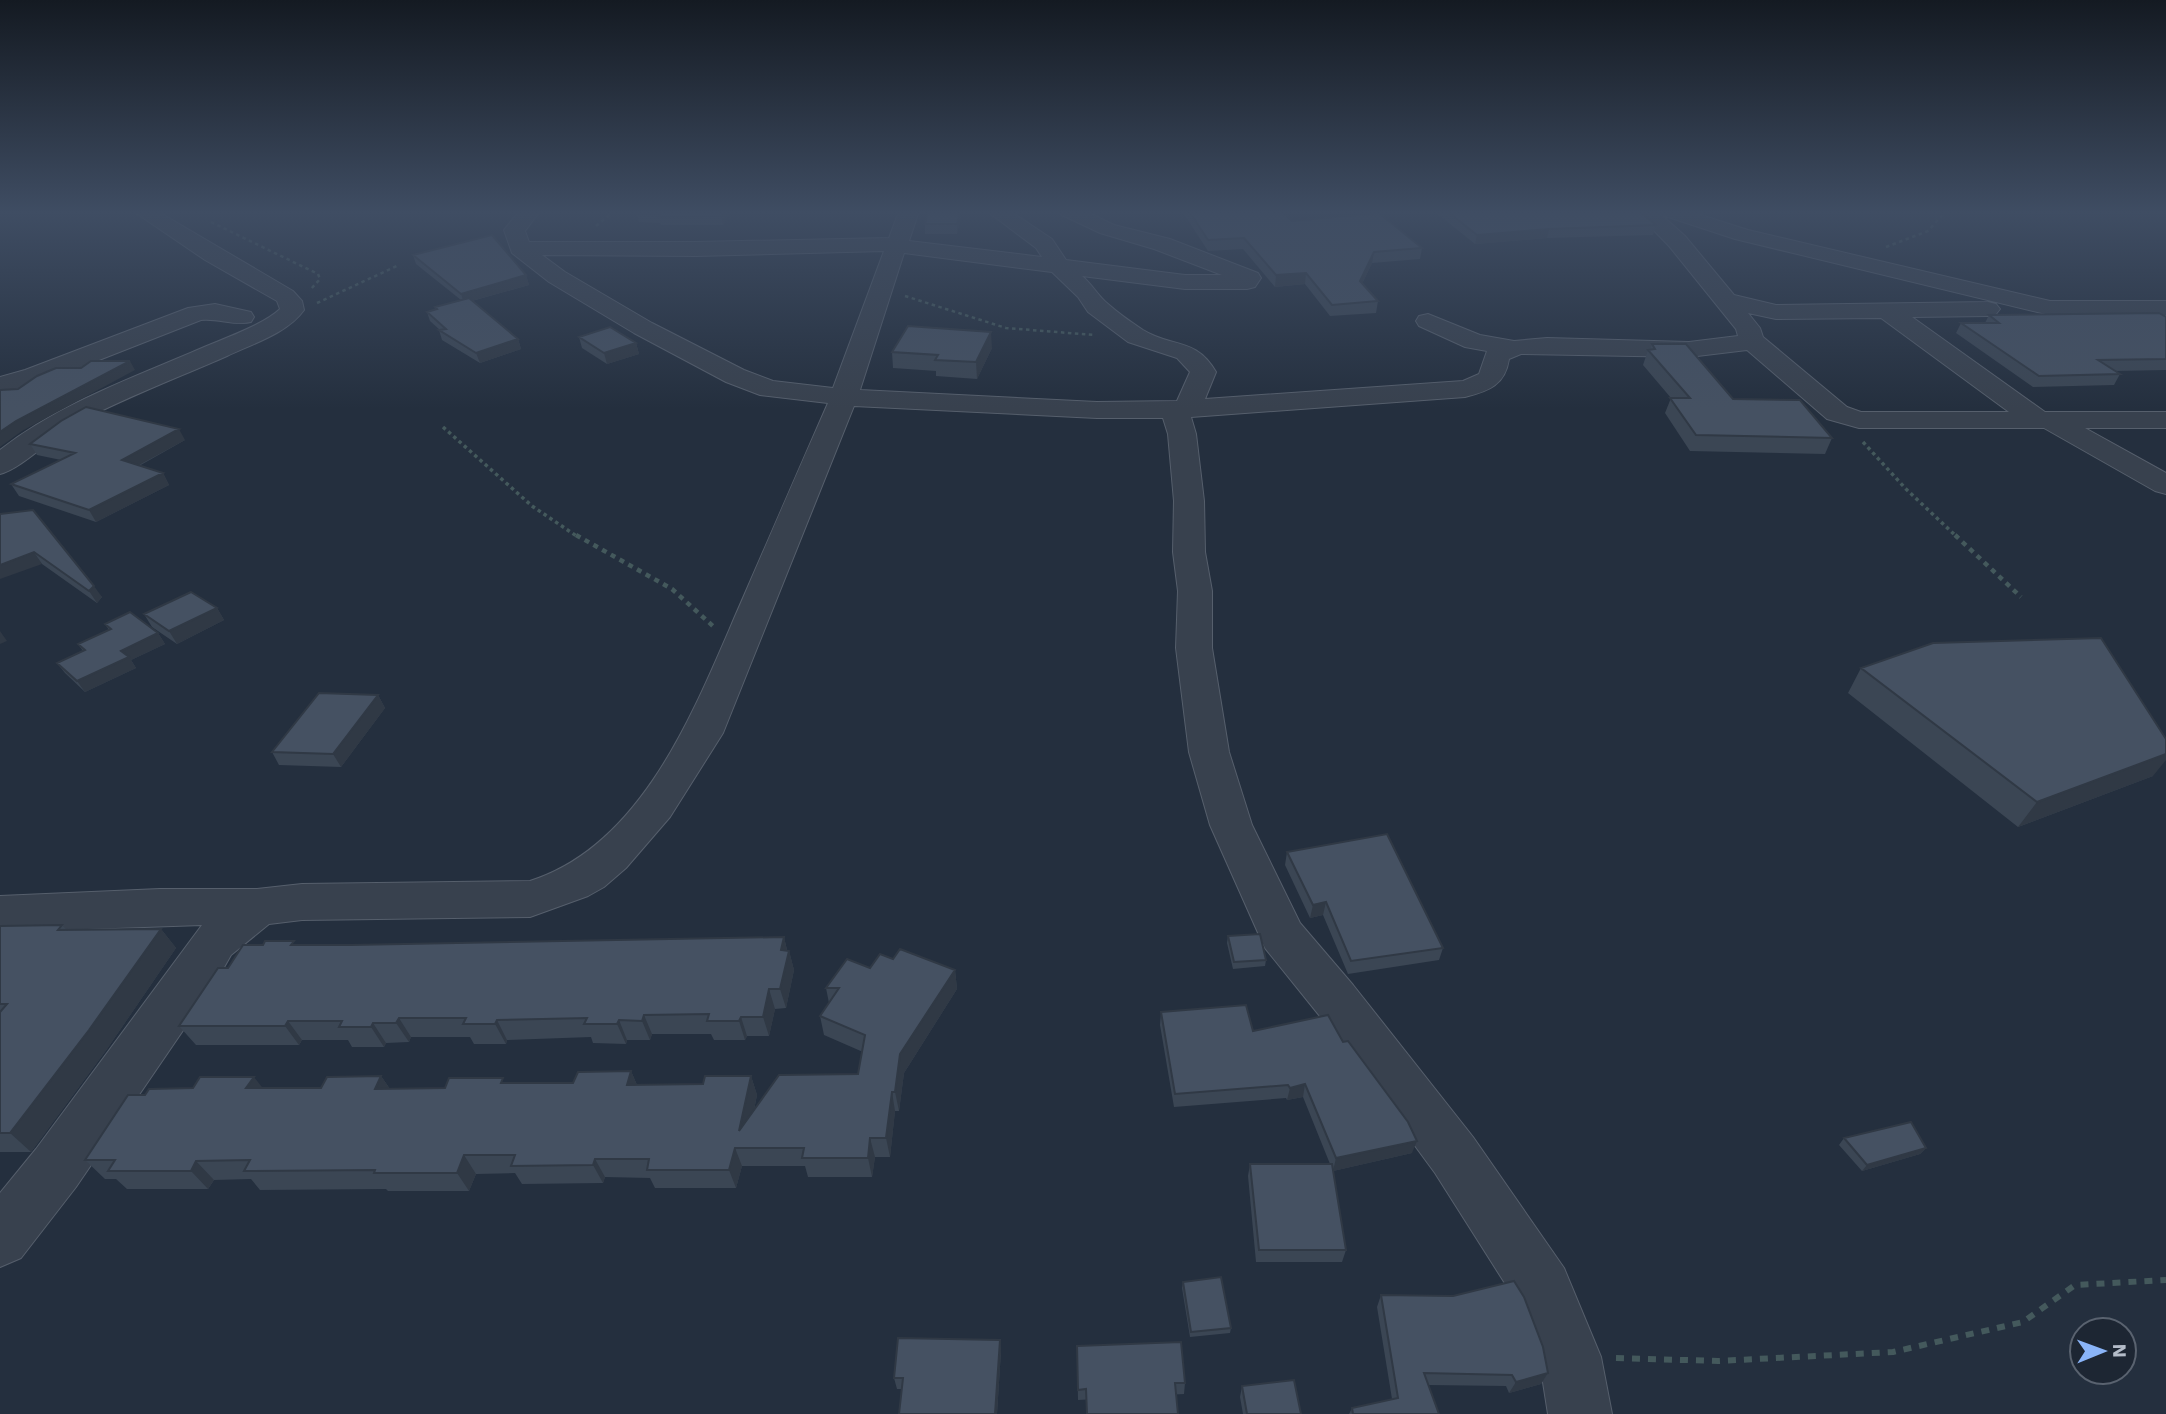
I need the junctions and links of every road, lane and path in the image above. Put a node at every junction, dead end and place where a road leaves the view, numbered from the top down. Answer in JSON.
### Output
{"nodes":[{"id":1,"x":252,"y":277,"type":"edge"},
{"id":2,"x":373,"y":277,"type":"edge"},
{"id":3,"x":557,"y":277,"type":"edge"},
{"id":4,"x":886,"y":277,"type":"edge"},
{"id":5,"x":1070,"y":277,"type":"edge"},
{"id":6,"x":1139,"y":277,"type":"edge"},
{"id":7,"x":1247,"y":277,"type":"edge"},
{"id":8,"x":1706,"y":277,"type":"edge"},
{"id":9,"x":1921,"y":277,"type":"edge"},
{"id":10,"x":881,"y":291,"type":"junction"},
{"id":11,"x":1724,"y":300,"type":"junction"},
{"id":12,"x":2050,"y":308,"type":"junction"},
{"id":13,"x":2166,"y":308,"type":"edge"},
{"id":14,"x":1886,"y":310,"type":"junction"},
{"id":15,"x":1776,"y":312,"type":"junction"},
{"id":16,"x":242,"y":317,"type":"dead end"},
{"id":17,"x":284,"y":318,"type":"junction"},
{"id":18,"x":1428,"y":321,"type":"dead end"},
{"id":19,"x":1750,"y":334,"type":"junction"},
{"id":20,"x":1096,"y":335,"type":"dead end"},
{"id":21,"x":1509,"y":348,"type":"junction"},
{"id":22,"x":0,"y":385,"type":"edge"},
{"id":23,"x":844,"y":397,"type":"junction"},
{"id":24,"x":1181,"y":409,"type":"junction"},
{"id":25,"x":1837,"y":413,"type":"junction"},
{"id":26,"x":2043,"y":419,"type":"junction"},
{"id":27,"x":2166,"y":420,"type":"edge"},
{"id":28,"x":443,"y":427,"type":"dead end"},
{"id":29,"x":0,"y":465,"type":"edge"},
{"id":30,"x":2166,"y":485,"type":"edge"},
{"id":31,"x":2021,"y":597,"type":"dead end"},
{"id":32,"x":739,"y":650,"type":"junction"},
{"id":33,"x":257,"y":907,"type":"junction"},
{"id":34,"x":0,"y":914,"type":"edge"},
{"id":35,"x":0,"y":1238,"type":"edge"},
{"id":36,"x":2166,"y":1280,"type":"edge"},
{"id":37,"x":1570,"y":1357,"type":"junction"},
{"id":38,"x":1580,"y":1414,"type":"edge"}],
"edges":[{"from":1,"to":17,"type":"street"},
{"from":2,"to":17,"type":"path"},
{"from":3,"to":23,"type":"street"},
{"from":4,"to":10,"type":"street"},
{"from":5,"to":24,"type":"street"},
{"from":6,"to":7,"type":"street"},
{"from":8,"to":11,"type":"street"},
{"from":9,"to":12,"type":"street"},
{"from":10,"to":20,"type":"path"},
{"from":10,"to":23,"type":"street"},
{"from":11,"to":15,"type":"street"},
{"from":11,"to":19,"type":"street"},
{"from":12,"to":13,"type":"street"},
{"from":12,"to":14,"type":"street"},
{"from":14,"to":15,"type":"street"},
{"from":14,"to":26,"type":"street"},
{"from":15,"to":19,"type":"street"},
{"from":16,"to":22,"type":"street"},
{"from":17,"to":29,"type":"street"},
{"from":18,"to":21,"type":"street"},
{"from":19,"to":21,"type":"street"},
{"from":19,"to":25,"type":"street"},
{"from":21,"to":24,"type":"street"},
{"from":23,"to":24,"type":"street"},
{"from":23,"to":32,"type":"street"},
{"from":24,"to":37,"type":"street"},
{"from":25,"to":26,"type":"street"},
{"from":25,"to":31,"type":"path"},
{"from":26,"to":27,"type":"street"},
{"from":26,"to":30,"type":"street"},
{"from":28,"to":32,"type":"path"},
{"from":32,"to":33,"type":"street"},
{"from":33,"to":34,"type":"street"},
{"from":33,"to":35,"type":"street"},
{"from":36,"to":37,"type":"path"},
{"from":37,"to":38,"type":"street"}]}
